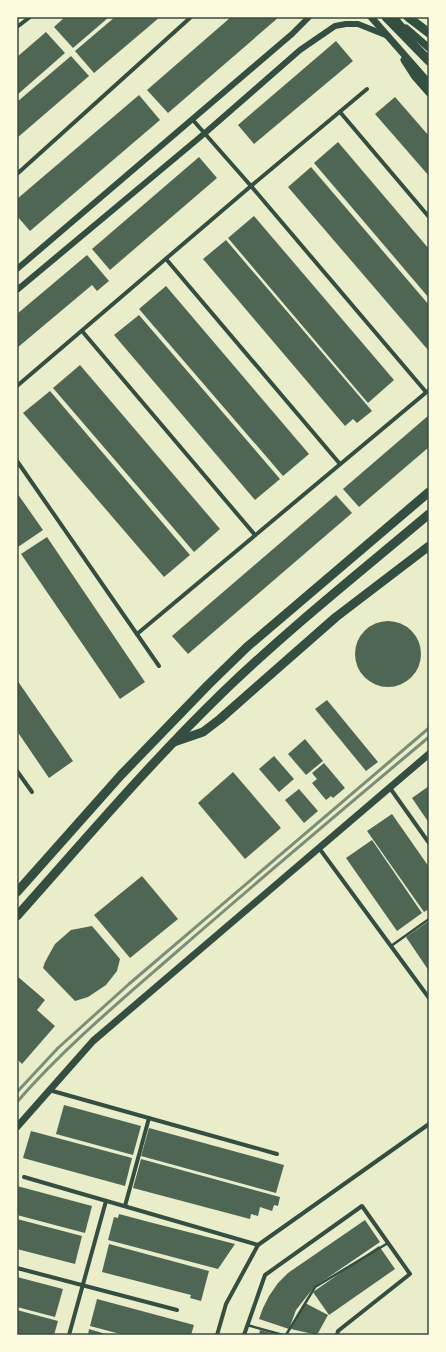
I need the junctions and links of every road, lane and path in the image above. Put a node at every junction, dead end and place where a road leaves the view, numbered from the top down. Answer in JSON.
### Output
{"nodes":[{"id":1,"x":30,"y":17,"type":"edge"},
{"id":2,"x":191,"y":17,"type":"edge"},
{"id":3,"x":309,"y":17,"type":"edge"},
{"id":4,"x":371,"y":17,"type":"edge"},
{"id":5,"x":386,"y":17,"type":"edge"},
{"id":6,"x":394,"y":17,"type":"edge"},
{"id":7,"x":408,"y":17,"type":"edge"},
{"id":8,"x":17,"y":27,"type":"edge"},
{"id":9,"x":429,"y":33,"type":"edge"},
{"id":10,"x":389,"y":37,"type":"junction"},
{"id":11,"x":429,"y":48,"type":"edge"},
{"id":12,"x":429,"y":60,"type":"edge"},
{"id":13,"x":429,"y":83,"type":"edge"},
{"id":14,"x":366,"y":89,"type":"dead end"},
{"id":15,"x":429,"y":94,"type":"edge"},
{"id":16,"x":340,"y":112,"type":"junction"},
{"id":17,"x":192,"y":119,"type":"junction"},
{"id":18,"x":205,"y":133,"type":"junction"},
{"id":19,"x":17,"y":174,"type":"edge"},
{"id":20,"x":251,"y":186,"type":"junction"},
{"id":21,"x":429,"y":217,"type":"edge"},
{"id":22,"x":166,"y":259,"type":"junction"},
{"id":23,"x":18,"y":266,"type":"edge"},
{"id":24,"x":17,"y":290,"type":"edge"},
{"id":25,"x":82,"y":331,"type":"junction"},
{"id":26,"x":17,"y":386,"type":"edge"},
{"id":27,"x":427,"y":391,"type":"edge"},
{"id":28,"x":17,"y":461,"type":"edge"},
{"id":29,"x":340,"y":464,"type":"junction"},
{"id":30,"x":429,"y":492,"type":"edge"},
{"id":31,"x":429,"y":514,"type":"edge"},
{"id":32,"x":255,"y":535,"type":"junction"},
{"id":33,"x":429,"y":546,"type":"edge"},
{"id":34,"x":137,"y":634,"type":"junction"},
{"id":35,"x":159,"y":666,"type":"dead end"},
{"id":36,"x":171,"y":744,"type":"junction"},
{"id":37,"x":429,"y":754,"type":"edge"},
{"id":38,"x":17,"y":771,"type":"edge"},
{"id":39,"x":390,"y":788,"type":"junction"},
{"id":40,"x":32,"y":792,"type":"dead end"},
{"id":41,"x":429,"y":843,"type":"edge"},
{"id":42,"x":319,"y":848,"type":"junction"},
{"id":43,"x":17,"y":892,"type":"edge"},
{"id":44,"x":17,"y":916,"type":"edge"},
{"id":45,"x":429,"y":919,"type":"edge"},
{"id":46,"x":391,"y":946,"type":"junction"},
{"id":47,"x":429,"y":998,"type":"edge"},
{"id":48,"x":49,"y":1090,"type":"junction"},
{"id":49,"x":149,"y":1118,"type":"junction"},
{"id":50,"x":429,"y":1124,"type":"edge"},
{"id":51,"x":17,"y":1126,"type":"edge"},
{"id":52,"x":277,"y":1154,"type":"dead end"},
{"id":53,"x":24,"y":1177,"type":"dead end"},
{"id":54,"x":106,"y":1201,"type":"junction"},
{"id":55,"x":125,"y":1206,"type":"junction"},
{"id":56,"x":388,"y":1243,"type":"junction"},
{"id":57,"x":258,"y":1245,"type":"junction"},
{"id":58,"x":17,"y":1268,"type":"edge"},
{"id":59,"x":83,"y":1285,"type":"junction"},
{"id":60,"x":177,"y":1310,"type":"dead end"},
{"id":61,"x":247,"y":1324,"type":"junction"},
{"id":62,"x":69,"y":1335,"type":"edge"},
{"id":63,"x":217,"y":1335,"type":"edge"},
{"id":64,"x":244,"y":1335,"type":"edge"},
{"id":65,"x":283,"y":1335,"type":"edge"},
{"id":66,"x":286,"y":1335,"type":"edge"},
{"id":67,"x":337,"y":1335,"type":"edge"}],
"edges":[{"from":1,"to":8,"type":"street"},
{"from":2,"to":19,"type":"street"},
{"from":3,"to":17,"type":"street"},
{"from":4,"to":10,"type":"main road"},
{"from":5,"to":12,"type":"highway"},
{"from":6,"to":11,"type":"main road"},
{"from":6,"to":12,"type":"main road"},
{"from":7,"to":9,"type":"highway"},
{"from":10,"to":13,"type":"main road"},
{"from":10,"to":15,"type":"main road"},
{"from":10,"to":18,"type":"street"},
{"from":14,"to":16,"type":"street"},
{"from":16,"to":20,"type":"street"},
{"from":16,"to":21,"type":"street"},
{"from":17,"to":18,"type":"street"},
{"from":17,"to":23,"type":"street"},
{"from":18,"to":20,"type":"street"},
{"from":18,"to":24,"type":"street"},
{"from":20,"to":22,"type":"street"},
{"from":20,"to":27,"type":"street"},
{"from":22,"to":25,"type":"street"},
{"from":22,"to":29,"type":"street"},
{"from":25,"to":26,"type":"street"},
{"from":25,"to":32,"type":"street"},
{"from":27,"to":29,"type":"street"},
{"from":28,"to":34,"type":"street"},
{"from":29,"to":32,"type":"street"},
{"from":30,"to":43,"type":"highway"},
{"from":31,"to":36,"type":"highway"},
{"from":32,"to":34,"type":"street"},
{"from":33,"to":36,"type":"highway"},
{"from":34,"to":35,"type":"street"},
{"from":36,"to":44,"type":"highway"},
{"from":37,"to":39,"type":"main road"},
{"from":38,"to":40,"type":"street"},
{"from":39,"to":41,"type":"street"},
{"from":39,"to":42,"type":"main road"},
{"from":42,"to":46,"type":"street"},
{"from":42,"to":48,"type":"main road"},
{"from":45,"to":46,"type":"lane"},
{"from":46,"to":47,"type":"street"},
{"from":48,"to":49,"type":"street"},
{"from":48,"to":51,"type":"main road"},
{"from":49,"to":52,"type":"street"},
{"from":49,"to":55,"type":"street"},
{"from":50,"to":57,"type":"street"},
{"from":53,"to":54,"type":"street"},
{"from":54,"to":55,"type":"street"},
{"from":54,"to":59,"type":"street"},
{"from":55,"to":57,"type":"street"},
{"from":56,"to":61,"type":"street"},
{"from":56,"to":66,"type":"lane"},
{"from":56,"to":67,"type":"street"},
{"from":57,"to":63,"type":"street"},
{"from":58,"to":59,"type":"street"},
{"from":59,"to":60,"type":"street"},
{"from":59,"to":62,"type":"street"},
{"from":61,"to":64,"type":"street"},
{"from":61,"to":65,"type":"lane"}]}
